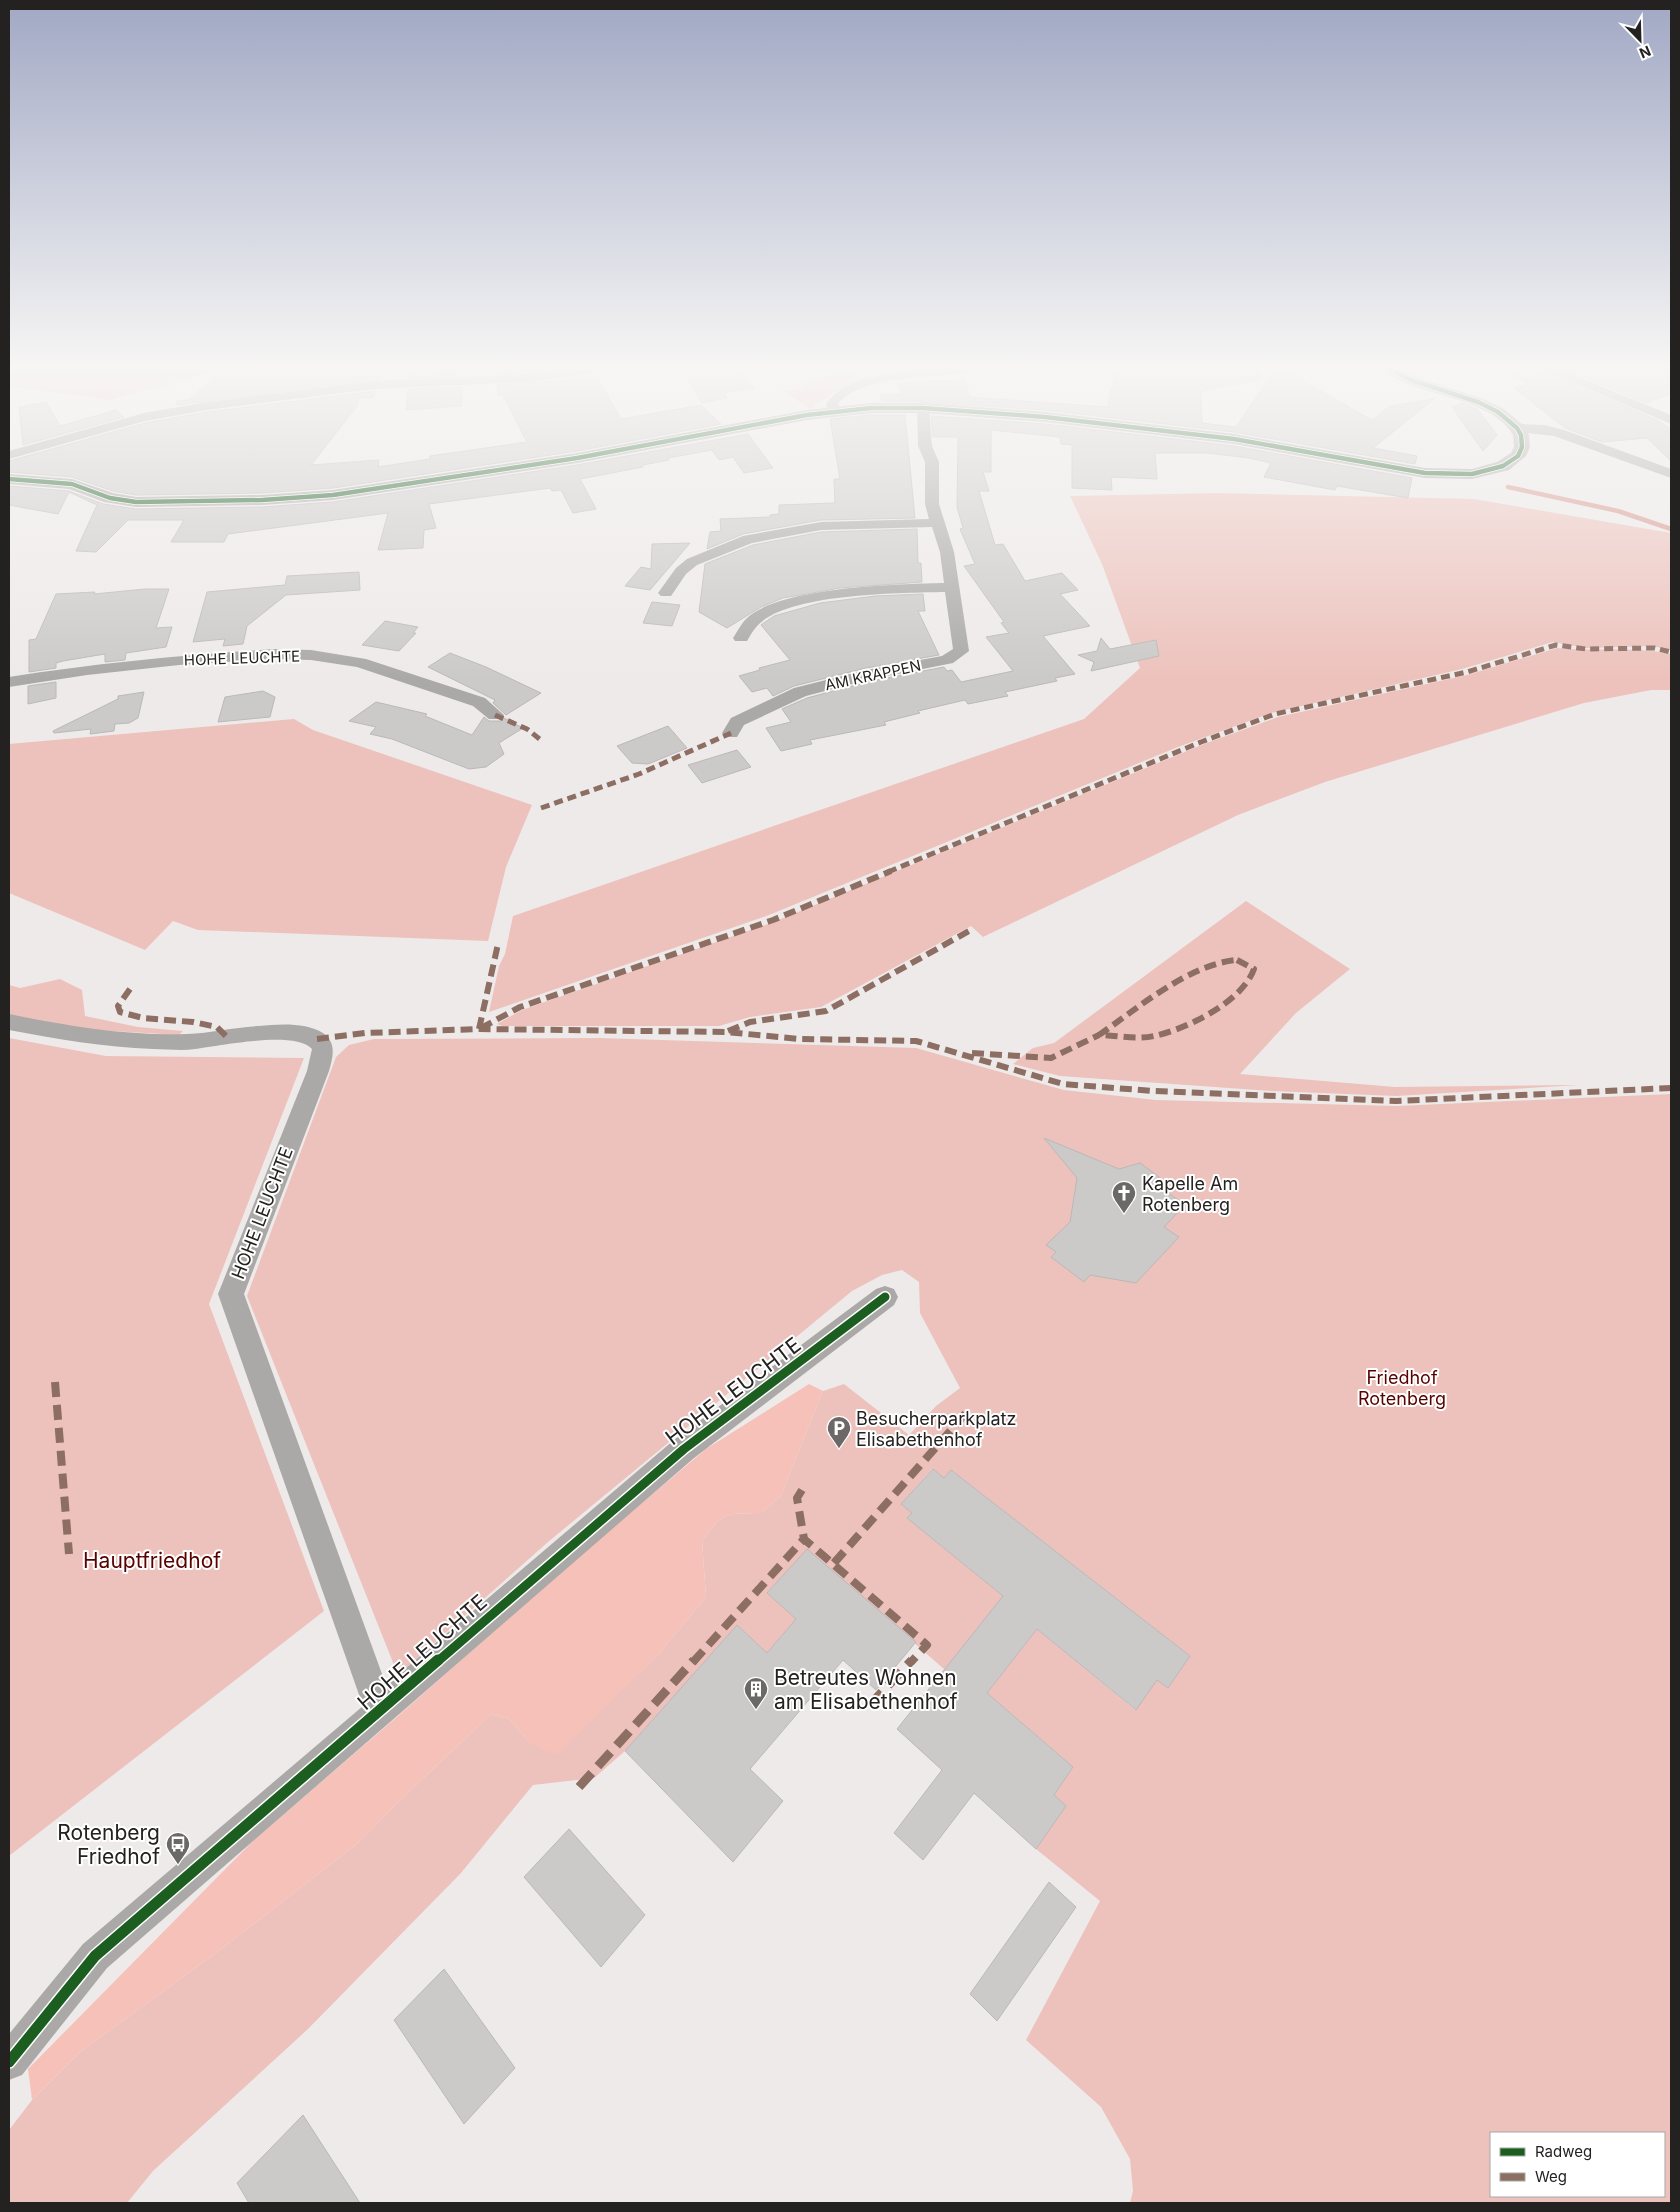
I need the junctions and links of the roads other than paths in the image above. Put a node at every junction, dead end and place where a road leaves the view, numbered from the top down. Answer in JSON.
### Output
{"nodes":[{"id":1,"x":482,"y":472,"type":"edge"},
{"id":2,"x":932,"y":472,"type":"edge"},
{"id":3,"x":1423,"y":472,"type":"edge"},
{"id":4,"x":1477,"y":472,"type":"edge"},
{"id":5,"x":9,"y":479,"type":"edge"},
{"id":6,"x":936,"y":523,"type":"junction"},
{"id":7,"x":951,"y":587,"type":"junction"},
{"id":8,"x":666,"y":593,"type":"dead end"},
{"id":9,"x":742,"y":638,"type":"dead end"},
{"id":10,"x":9,"y":682,"type":"edge"},
{"id":11,"x":495,"y":715,"type":"dead end"},
{"id":12,"x":731,"y":733,"type":"dead end"},
{"id":13,"x":9,"y":1022,"type":"edge"},
{"id":14,"x":885,"y":1297,"type":"dead end"},
{"id":15,"x":380,"y":1711,"type":"junction"},
{"id":16,"x":9,"y":2062,"type":"edge"}],
"edges":[{"from":1,"to":5,"type":"street"},
{"from":2,"to":6,"type":"street","name":"AM KRAPPEN"},
{"from":3,"to":4,"type":"street"},
{"from":6,"to":7,"type":"street","name":"AM KRAPPEN"},
{"from":6,"to":8,"type":"street"},
{"from":7,"to":9,"type":"street"},
{"from":7,"to":12,"type":"street","name":"AM KRAPPEN"},
{"from":10,"to":11,"type":"street","name":"HOHE LEUCHTE"},
{"from":13,"to":15,"type":"street","name":"HOHE LEUCHTE"},
{"from":14,"to":15,"type":"street","name":"HOHE LEUCHTE"},
{"from":15,"to":16,"type":"street","name":"HOHE LEUCHTE"}]}
